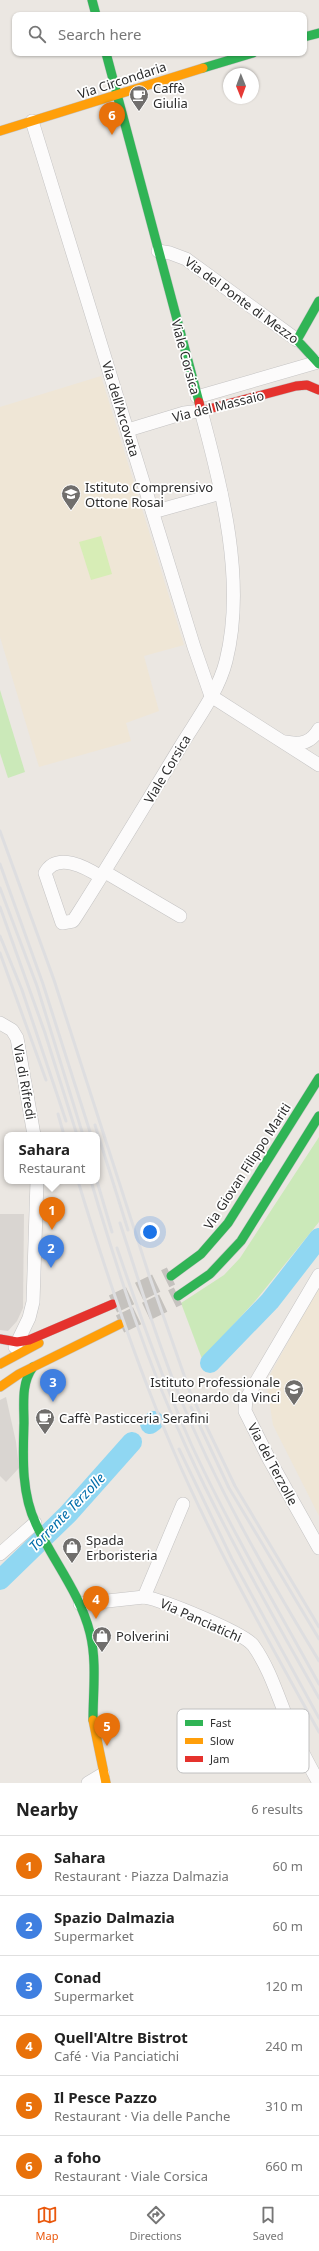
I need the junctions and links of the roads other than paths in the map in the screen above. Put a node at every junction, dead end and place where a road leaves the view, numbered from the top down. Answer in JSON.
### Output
{"nodes":[{"id":1,"x":92,"y":0,"type":"edge"},
{"id":2,"x":95,"y":12,"type":"edge"},
{"id":3,"x":319,"y":33,"type":"edge"},
{"id":4,"x":307,"y":36,"type":"edge"},
{"id":5,"x":107,"y":56,"type":"edge"},
{"id":6,"x":242,"y":56,"type":"edge"},
{"id":7,"x":117,"y":94,"type":"junction"},
{"id":8,"x":32,"y":121,"type":"junction"},
{"id":9,"x":0,"y":131,"type":"edge"},
{"id":10,"x":158,"y":251,"type":"junction"},
{"id":11,"x":319,"y":301,"type":"edge"},
{"id":12,"x":297,"y":340,"type":"junction"},
{"id":13,"x":318,"y":363,"type":"edge"},
{"id":14,"x":314,"y":387,"type":"edge"},
{"id":15,"x":197,"y":397,"type":"junction"},
{"id":16,"x":201,"y":411,"type":"junction"},
{"id":17,"x":128,"y":430,"type":"junction"},
{"id":18,"x":221,"y":493,"type":"junction"},
{"id":19,"x":153,"y":512,"type":"junction"},
{"id":20,"x":198,"y":660,"type":"junction"},
{"id":21,"x":225,"y":665,"type":"junction"},
{"id":22,"x":211,"y":696,"type":"junction"},
{"id":23,"x":319,"y":729,"type":"edge"},
{"id":24,"x":280,"y":740,"type":"junction"},
{"id":25,"x":319,"y":765,"type":"edge"},
{"id":26,"x":103,"y":874,"type":"junction"},
{"id":27,"x":180,"y":916,"type":"dead end"},
{"id":28,"x":0,"y":1023,"type":"edge"},
{"id":29,"x":319,"y":1078,"type":"edge"},
{"id":30,"x":319,"y":1116,"type":"edge"},
{"id":31,"x":34,"y":1132,"type":"edge"},
{"id":32,"x":38,"y":1184,"type":"edge"},
{"id":33,"x":319,"y":1275,"type":"edge"},
{"id":34,"x":171,"y":1276,"type":"tunnel mouth"},
{"id":35,"x":178,"y":1296,"type":"tunnel mouth"},
{"id":36,"x":112,"y":1304,"type":"tunnel mouth"},
{"id":37,"x":120,"y":1324,"type":"tunnel mouth"},
{"id":38,"x":45,"y":1336,"type":"junction"},
{"id":39,"x":0,"y":1340,"type":"edge"},
{"id":40,"x":17,"y":1342,"type":"junction"},
{"id":41,"x":5,"y":1361,"type":"edge"},
{"id":42,"x":33,"y":1367,"type":"junction"},
{"id":43,"x":5,"y":1383,"type":"edge"},
{"id":44,"x":14,"y":1410,"type":"dead end"},
{"id":45,"x":23,"y":1446,"type":"junction"},
{"id":46,"x":183,"y":1504,"type":"dead end"},
{"id":47,"x":36,"y":1525,"type":"junction"},
{"id":48,"x":319,"y":1548,"type":"edge"},
{"id":49,"x":0,"y":1554,"type":"edge"},
{"id":50,"x":144,"y":1597,"type":"junction"},
{"id":51,"x":80,"y":1604,"type":"junction"},
{"id":52,"x":283,"y":1709,"type":"edge"},
{"id":53,"x":309,"y":1763,"type":"edge"},
{"id":54,"x":104,"y":1779,"type":"edge"},
{"id":55,"x":88,"y":1783,"type":"edge"},
{"id":56,"x":319,"y":1783,"type":"edge"}],
"edges":[{"from":1,"to":2,"type":"main road"},
{"from":3,"to":4,"type":"main road"},
{"from":5,"to":7,"type":"main road","name":"Viale Corsica"},
{"from":6,"to":7,"type":"main road","name":"Via Circondaria"},
{"from":7,"to":8,"type":"main road","name":"Via Circondaria"},
{"from":7,"to":10,"type":"main road","name":"Viale Corsica"},
{"from":8,"to":9,"type":"main road","name":"Via Circondaria"},
{"from":8,"to":17,"type":"street","name":"Via dell'Arcovata"},
{"from":10,"to":12,"type":"street","name":"Via del Ponte di Mezzo"},
{"from":10,"to":15,"type":"main road","name":"Viale Corsica"},
{"from":11,"to":12,"type":"main road"},
{"from":12,"to":13,"type":"main road","name":"Via del Ponte di Mezzo"},
{"from":13,"to":14,"type":"street"},
{"from":13,"to":15,"type":"street","name":"Via del Massaio"},
{"from":14,"to":16,"type":"main road","name":"Via del Massaio"},
{"from":15,"to":16,"type":"main road","name":"Viale Corsica"},
{"from":16,"to":17,"type":"street","name":"Via del Massaio"},
{"from":16,"to":18,"type":"street","name":"Viale Corsica"},
{"from":17,"to":19,"type":"street","name":"Via dell'Arcovata"},
{"from":18,"to":19,"type":"street"},
{"from":18,"to":21,"type":"street","name":"Viale Corsica"},
{"from":19,"to":20,"type":"street","name":"Via dell'Arcovata"},
{"from":20,"to":21,"type":"street"},
{"from":20,"to":22,"type":"street","name":"Via dell'Arcovata"},
{"from":21,"to":22,"type":"street","name":"Viale Corsica"},
{"from":22,"to":24,"type":"street"},
{"from":22,"to":26,"type":"street","name":"Viale Corsica"},
{"from":23,"to":24,"type":"street"},
{"from":24,"to":25,"type":"street"},
{"from":26,"to":26,"type":"street","name":"Viale Corsica"},
{"from":26,"to":27,"type":"street","name":"Viale Corsica"},
{"from":28,"to":31,"type":"street","name":"Via di Rifredi"},
{"from":29,"to":34,"type":"main road","name":"Via Giovan Filippo Mariti"},
{"from":30,"to":35,"type":"main road"},
{"from":32,"to":40,"type":"street"},
{"from":33,"to":48,"type":"street","name":"Via del Terzolle"},
{"from":36,"to":38,"type":"main road"},
{"from":37,"to":42,"type":"main road"},
{"from":38,"to":40,"type":"main road"},
{"from":38,"to":41,"type":"main road"},
{"from":39,"to":40,"type":"main road"},
{"from":40,"to":41,"type":"street"},
{"from":41,"to":43,"type":"street"},
{"from":42,"to":43,"type":"main road"},
{"from":42,"to":45,"type":"main road"},
{"from":44,"to":45,"type":"main road"},
{"from":45,"to":47,"type":"main road"},
{"from":46,"to":50,"type":"street"},
{"from":47,"to":49,"type":"street"},
{"from":47,"to":51,"type":"main road"},
{"from":50,"to":51,"type":"street","name":"Via Panciatichi"},
{"from":50,"to":52,"type":"street","name":"Via Panciatichi"},
{"from":51,"to":54,"type":"main road"},
{"from":53,"to":56,"type":"street","name":"Via Panciatichi"},
{"from":54,"to":55,"type":"street"}]}
